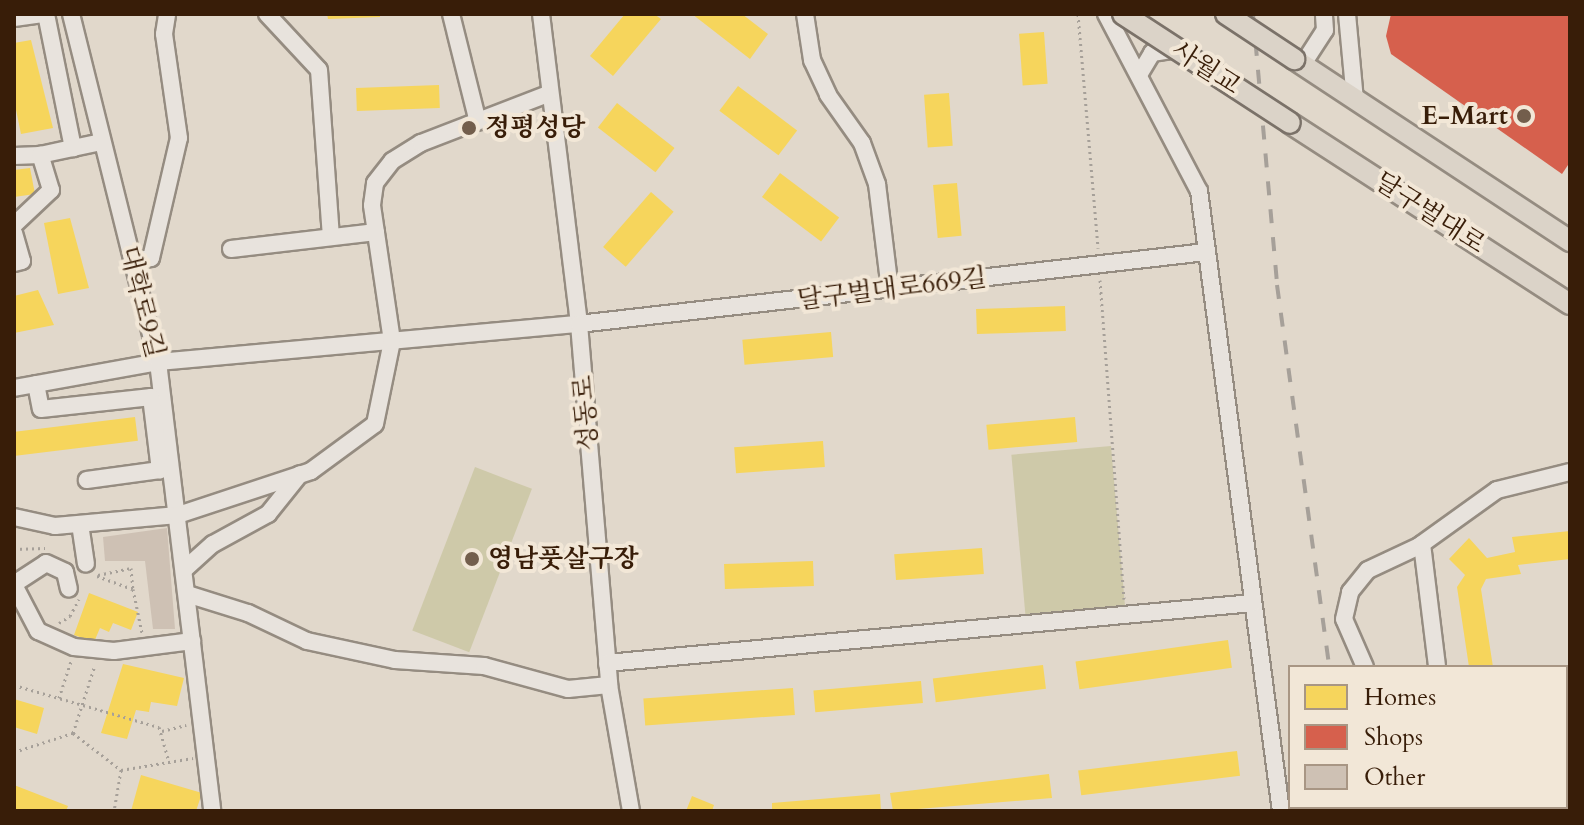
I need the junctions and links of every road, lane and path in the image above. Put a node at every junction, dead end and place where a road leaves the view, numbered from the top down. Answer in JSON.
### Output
{"nodes":[{"id":1,"x":43,"y":14,"type":"edge"},
{"id":2,"x":71,"y":14,"type":"edge"},
{"id":3,"x":167,"y":14,"type":"edge"},
{"id":4,"x":267,"y":14,"type":"edge"},
{"id":5,"x":451,"y":14,"type":"edge"},
{"id":6,"x":541,"y":14,"type":"edge"},
{"id":7,"x":805,"y":14,"type":"edge"},
{"id":8,"x":1078,"y":14,"type":"edge"},
{"id":9,"x":1106,"y":14,"type":"edge"},
{"id":10,"x":1226,"y":14,"type":"edge"},
{"id":11,"x":1324,"y":14,"type":"edge"},
{"id":12,"x":1347,"y":14,"type":"edge"},
{"id":13,"x":1133,"y":17,"type":"edge"},
{"id":14,"x":14,"y":18,"type":"edge"},
{"id":15,"x":1176,"y":49,"type":"junction"},
{"id":16,"x":1299,"y":62,"type":"junction"},
{"id":17,"x":1139,"y":75,"type":"junction"},
{"id":18,"x":548,"y":94,"type":"junction"},
{"id":19,"x":1355,"y":101,"type":"junction"},
{"id":20,"x":478,"y":122,"type":"junction"},
{"id":21,"x":1290,"y":123,"type":"joint"},
{"id":22,"x":101,"y":142,"type":"junction"},
{"id":23,"x":73,"y":148,"type":"junction"},
{"id":24,"x":40,"y":155,"type":"junction"},
{"id":25,"x":14,"y":156,"type":"edge"},
{"id":26,"x":14,"y":225,"type":"edge"},
{"id":27,"x":376,"y":232,"type":"junction"},
{"id":28,"x":14,"y":233,"type":"edge"},
{"id":29,"x":331,"y":237,"type":"junction"},
{"id":30,"x":1570,"y":241,"type":"edge"},
{"id":31,"x":231,"y":249,"type":"dead end"},
{"id":32,"x":1206,"y":252,"type":"junction"},
{"id":33,"x":132,"y":261,"type":"junction"},
{"id":34,"x":14,"y":263,"type":"edge"},
{"id":35,"x":1099,"y":264,"type":"junction"},
{"id":36,"x":890,"y":290,"type":"junction"},
{"id":37,"x":1570,"y":304,"type":"edge"},
{"id":38,"x":579,"y":324,"type":"junction"},
{"id":39,"x":392,"y":341,"type":"junction"},
{"id":40,"x":158,"y":362,"type":"junction"},
{"id":41,"x":36,"y":384,"type":"junction"},
{"id":42,"x":14,"y":388,"type":"edge"},
{"id":43,"x":1570,"y":472,"type":"edge"},
{"id":44,"x":300,"y":474,"type":"junction"},
{"id":45,"x":87,"y":480,"type":"dead end"},
{"id":46,"x":178,"y":515,"type":"junction"},
{"id":47,"x":14,"y":517,"type":"edge"},
{"id":48,"x":80,"y":524,"type":"junction"},
{"id":49,"x":1422,"y":544,"type":"junction"},
{"id":50,"x":186,"y":568,"type":"junction"},
{"id":51,"x":90,"y":571,"type":"junction"},
{"id":52,"x":14,"y":584,"type":"edge"},
{"id":53,"x":69,"y":589,"type":"dead end"},
{"id":54,"x":133,"y":589,"type":"junction"},
{"id":55,"x":187,"y":594,"type":"junction"},
{"id":56,"x":1253,"y":603,"type":"junction"},
{"id":57,"x":1125,"y":615,"type":"junction"},
{"id":58,"x":192,"y":641,"type":"junction"},
{"id":59,"x":145,"y":647,"type":"junction"},
{"id":60,"x":62,"y":655,"type":"dead end"},
{"id":61,"x":86,"y":661,"type":"dead end"},
{"id":62,"x":607,"y":663,"type":"junction"},
{"id":63,"x":1364,"y":665,"type":"edge"},
{"id":64,"x":1437,"y":665,"type":"edge"},
{"id":65,"x":14,"y":685,"type":"edge"},
{"id":66,"x":609,"y":685,"type":"junction"},
{"id":67,"x":59,"y":698,"type":"junction"},
{"id":68,"x":82,"y":705,"type":"junction"},
{"id":69,"x":192,"y":724,"type":"dead end"},
{"id":70,"x":162,"y":731,"type":"junction"},
{"id":71,"x":73,"y":733,"type":"junction"},
{"id":72,"x":14,"y":752,"type":"edge"},
{"id":73,"x":206,"y":756,"type":"junction"},
{"id":74,"x":169,"y":762,"type":"junction"},
{"id":75,"x":121,"y":770,"type":"junction"},
{"id":76,"x":114,"y":811,"type":"edge"},
{"id":77,"x":212,"y":811,"type":"edge"},
{"id":78,"x":631,"y":811,"type":"edge"},
{"id":79,"x":1281,"y":811,"type":"edge"}],
"edges":[{"from":1,"to":14,"type":"street"},
{"from":1,"to":23,"type":"street"},
{"from":2,"to":22,"type":"street","name":"대학로9길"},
{"from":3,"to":33,"type":"street"},
{"from":4,"to":29,"type":"street"},
{"from":5,"to":20,"type":"street"},
{"from":6,"to":18,"type":"street","name":"성동로"},
{"from":7,"to":36,"type":"street"},
{"from":8,"to":35,"type":"path"},
{"from":9,"to":17,"type":"street"},
{"from":10,"to":16,"type":"main road","bridge":true},
{"from":11,"to":16,"type":"street"},
{"from":12,"to":19,"type":"street"},
{"from":13,"to":15,"type":"main road","name":"사월교","bridge":true},
{"from":15,"to":17,"type":"street"},
{"from":15,"to":21,"type":"main road","name":"사월교","bridge":true},
{"from":16,"to":19,"type":"main road","name":"달구벌대로"},
{"from":17,"to":32,"type":"street"},
{"from":18,"to":20,"type":"street"},
{"from":18,"to":38,"type":"street","name":"성동로"},
{"from":19,"to":30,"type":"main road","name":"달구벌대로"},
{"from":20,"to":27,"type":"street"},
{"from":21,"to":37,"type":"main road","name":"달구벌대로"},
{"from":22,"to":23,"type":"street"},
{"from":22,"to":33,"type":"street","name":"대학로9길"},
{"from":23,"to":24,"type":"street"},
{"from":24,"to":25,"type":"street"},
{"from":24,"to":26,"type":"street"},
{"from":27,"to":29,"type":"street"},
{"from":27,"to":39,"type":"street"},
{"from":28,"to":34,"type":"street"},
{"from":29,"to":31,"type":"street"},
{"from":32,"to":35,"type":"street","name":"달구벌대로669길"},
{"from":32,"to":56,"type":"street"},
{"from":33,"to":40,"type":"street","name":"대학로9길"},
{"from":35,"to":36,"type":"street","name":"달구벌대로669길"},
{"from":35,"to":57,"type":"path"},
{"from":36,"to":38,"type":"street","name":"달구벌대로669길"},
{"from":38,"to":39,"type":"street","name":"달구벌대로669길"},
{"from":38,"to":62,"type":"street","name":"성동로"},
{"from":39,"to":40,"type":"street","name":"달구벌대로669길"},
{"from":39,"to":44,"type":"street"},
{"from":40,"to":41,"type":"street","name":"달구벌대로669길"},
{"from":40,"to":46,"type":"street","name":"대학로9길"},
{"from":41,"to":42,"type":"street","name":"달구벌대로669길"},
{"from":41,"to":45,"type":"street"},
{"from":43,"to":49,"type":"street"},
{"from":44,"to":46,"type":"street"},
{"from":44,"to":50,"type":"street"},
{"from":46,"to":48,"type":"street"},
{"from":46,"to":50,"type":"street","name":"대학로9길"},
{"from":47,"to":48,"type":"street"},
{"from":48,"to":51,"type":"street"},
{"from":49,"to":63,"type":"street"},
{"from":49,"to":64,"type":"street"},
{"from":50,"to":55,"type":"street","name":"대학로9길"},
{"from":51,"to":54,"type":"path"},
{"from":51,"to":54,"type":"path"},
{"from":52,"to":53,"type":"street"},
{"from":52,"to":59,"type":"street"},
{"from":54,"to":59,"type":"path"},
{"from":55,"to":58,"type":"street","name":"대학로9길"},
{"from":55,"to":66,"type":"street"},
{"from":56,"to":57,"type":"street"},
{"from":56,"to":79,"type":"street"},
{"from":57,"to":62,"type":"street"},
{"from":58,"to":59,"type":"street"},
{"from":58,"to":73,"type":"street","name":"대학로9길"},
{"from":60,"to":67,"type":"path"},
{"from":61,"to":68,"type":"path"},
{"from":62,"to":66,"type":"street","name":"성동로"},
{"from":65,"to":67,"type":"path"},
{"from":66,"to":78,"type":"street","name":"성동로"},
{"from":67,"to":68,"type":"path"},
{"from":68,"to":70,"type":"path"},
{"from":68,"to":71,"type":"path"},
{"from":69,"to":70,"type":"path"},
{"from":70,"to":74,"type":"path"},
{"from":71,"to":72,"type":"path"},
{"from":71,"to":75,"type":"path"},
{"from":73,"to":74,"type":"path"},
{"from":73,"to":77,"type":"street","name":"대학로9길"},
{"from":74,"to":75,"type":"path"},
{"from":75,"to":76,"type":"path"}]}
